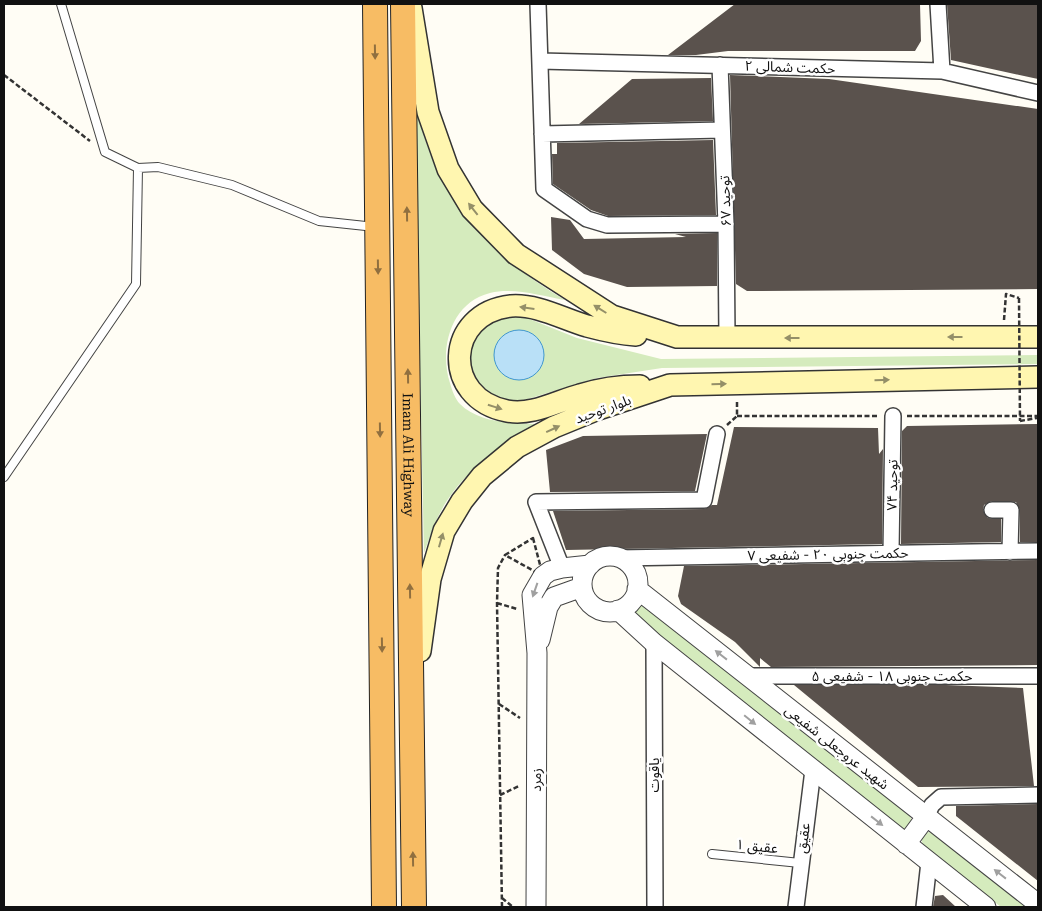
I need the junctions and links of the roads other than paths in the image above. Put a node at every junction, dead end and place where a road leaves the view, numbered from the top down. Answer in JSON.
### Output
{"nodes":[{"id":1,"x":61,"y":4,"type":"edge"},
{"id":2,"x":375,"y":4,"type":"edge"},
{"id":3,"x":403,"y":4,"type":"edge"},
{"id":4,"x":410,"y":4,"type":"edge"},
{"id":5,"x":538,"y":4,"type":"edge"},
{"id":6,"x":938,"y":4,"type":"edge"},
{"id":7,"x":540,"y":61,"type":"junction"},
{"id":8,"x":720,"y":65,"type":"junction"},
{"id":9,"x":942,"y":71,"type":"junction"},
{"id":10,"x":1038,"y":93,"type":"edge"},
{"id":11,"x":722,"y":130,"type":"junction"},
{"id":12,"x":542,"y":134,"type":"junction"},
{"id":13,"x":138,"y":168,"type":"junction"},
{"id":14,"x":726,"y":224,"type":"junction"},
{"id":15,"x":378,"y":227,"type":"junction"},
{"id":16,"x":1038,"y":330,"type":"edge"},
{"id":17,"x":995,"y":336,"type":"junction"},
{"id":18,"x":1038,"y":336,"type":"edge"},
{"id":19,"x":677,"y":337,"type":"junction"},
{"id":20,"x":727,"y":338,"type":"junction"},
{"id":21,"x":1038,"y":377,"type":"edge"},
{"id":22,"x":982,"y":378,"type":"junction"},
{"id":23,"x":670,"y":385,"type":"junction"},
{"id":24,"x":1038,"y":386,"type":"edge"},
{"id":25,"x":894,"y":416,"type":"dead end"},
{"id":26,"x":717,"y":434,"type":"road end"},
{"id":27,"x":4,"y":478,"type":"edge"},
{"id":28,"x":992,"y":510,"type":"dead end"},
{"id":29,"x":1038,"y":551,"type":"edge"},
{"id":30,"x":1010,"y":552,"type":"junction"},
{"id":31,"x":891,"y":554,"type":"junction"},
{"id":32,"x":618,"y":558,"type":"junction"},
{"id":33,"x":590,"y":565,"type":"junction"},
{"id":34,"x":562,"y":568,"type":"junction"},
{"id":35,"x":582,"y":587,"type":"junction"},
{"id":36,"x":637,"y":589,"type":"junction"},
{"id":37,"x":618,"y":610,"type":"junction"},
{"id":38,"x":654,"y":643,"type":"junction"},
{"id":39,"x":536,"y":653,"type":"junction"},
{"id":40,"x":747,"y":676,"type":"junction"},
{"id":41,"x":1038,"y":676,"type":"edge"},
{"id":42,"x":412,"y":761,"type":"junction"},
{"id":43,"x":813,"y":770,"type":"junction"},
{"id":44,"x":1038,"y":795,"type":"edge"},
{"id":45,"x":926,"y":817,"type":"junction"},
{"id":46,"x":906,"y":844,"type":"junction"},
{"id":47,"x":712,"y":854,"type":"dead end"},
{"id":48,"x":929,"y":862,"type":"junction"},
{"id":49,"x":800,"y":863,"type":"junction"},
{"id":50,"x":1038,"y":904,"type":"edge"},
{"id":51,"x":384,"y":907,"type":"edge"},
{"id":52,"x":414,"y":907,"type":"edge"},
{"id":53,"x":536,"y":907,"type":"edge"},
{"id":54,"x":655,"y":907,"type":"edge"},
{"id":55,"x":796,"y":907,"type":"edge"},
{"id":56,"x":924,"y":907,"type":"edge"},
{"id":57,"x":986,"y":907,"type":"edge"}],
"edges":[{"from":1,"to":13,"type":"lane"},
{"from":2,"to":15,"type":"highway","name":"Imam Ali Highway","one_way":true},
{"from":42,"to":3,"type":"highway","name":"Imam Ali Highway","one_way":true},
{"from":19,"to":4,"type":"main road","one_way":true},
{"from":5,"to":7,"type":"street"},
{"from":6,"to":9,"type":"street"},
{"from":7,"to":8,"type":"street","name":"حکمت شمالی ۲"},
{"from":7,"to":12,"type":"street"},
{"from":8,"to":9,"type":"street","name":"حکمت شمالی ۲"},
{"from":8,"to":11,"type":"street","name":"توحید ۶۷"},
{"from":9,"to":10,"type":"street","name":"حکمت شمالی ۲"},
{"from":11,"to":12,"type":"street"},
{"from":11,"to":14,"type":"street","name":"توحید ۶۷"},
{"from":12,"to":14,"type":"street"},
{"from":13,"to":15,"type":"lane"},
{"from":13,"to":27,"type":"lane"},
{"from":14,"to":20,"type":"street","name":"توحید ۶۷"},
{"from":15,"to":51,"type":"highway","name":"Imam Ali Highway","one_way":true},
{"from":16,"to":17,"type":"main road"},
{"from":17,"to":18,"type":"main road"},
{"from":17,"to":20,"type":"main road","one_way":true},
{"from":19,"to":20,"type":"main road"},
{"from":19,"to":23,"type":"main road","one_way":true},
{"from":21,"to":22,"type":"main road","name":"بلوار توحید"},
{"from":23,"to":22,"type":"main road","name":"بلوار توحید","one_way":true},
{"from":22,"to":24,"type":"main road"},
{"from":42,"to":23,"type":"main road","name":"بلوار توحید","one_way":true},
{"from":25,"to":31,"type":"street","name":"توحید ۷۴"},
{"from":26,"to":34,"type":"street"},
{"from":28,"to":30,"type":"street"},
{"from":29,"to":30,"type":"street","name":"حکمت جنوبی ۲۰ - شفیعی ۷"},
{"from":30,"to":31,"type":"street","name":"حکمت جنوبی ۲۰ - شفیعی ۷"},
{"from":31,"to":32,"type":"street","name":"حکمت جنوبی ۲۰ - شفیعی ۷"},
{"from":32,"to":33,"type":"street"},
{"from":32,"to":36,"type":"street"},
{"from":33,"to":34,"type":"street"},
{"from":33,"to":35,"type":"street"},
{"from":34,"to":39,"type":"street","name":"زمرد","one_way":true},
{"from":35,"to":37,"type":"street"},
{"from":35,"to":39,"type":"street","name":"زمرد"},
{"from":36,"to":37,"type":"street"},
{"from":40,"to":36,"type":"street","name":"شهید عروجعلی شفیعی","one_way":true},
{"from":37,"to":38,"type":"street"},
{"from":38,"to":43,"type":"street","one_way":true},
{"from":38,"to":54,"type":"street","name":"یاقوت"},
{"from":39,"to":53,"type":"street","name":"زمرد"},
{"from":40,"to":41,"type":"street","name":"حکمت جنوبی ۱۸ - شفیعی ۵"},
{"from":40,"to":45,"type":"street","name":"شهید عروجعلی شفیعی"},
{"from":52,"to":42,"type":"highway","name":"Imam Ali Highway","one_way":true},
{"from":43,"to":46,"type":"street","one_way":true},
{"from":43,"to":49,"type":"street","name":"عقیق"},
{"from":44,"to":45,"type":"street"},
{"from":45,"to":46,"type":"street"},
{"from":50,"to":45,"type":"street","name":"شهید عروجعلی شفیعی","one_way":true},
{"from":46,"to":48,"type":"street"},
{"from":47,"to":49,"type":"lane","name":"عقیق ۱"},
{"from":48,"to":56,"type":"street"},
{"from":48,"to":57,"type":"street"},
{"from":49,"to":55,"type":"street","name":"عقیق"}]}
